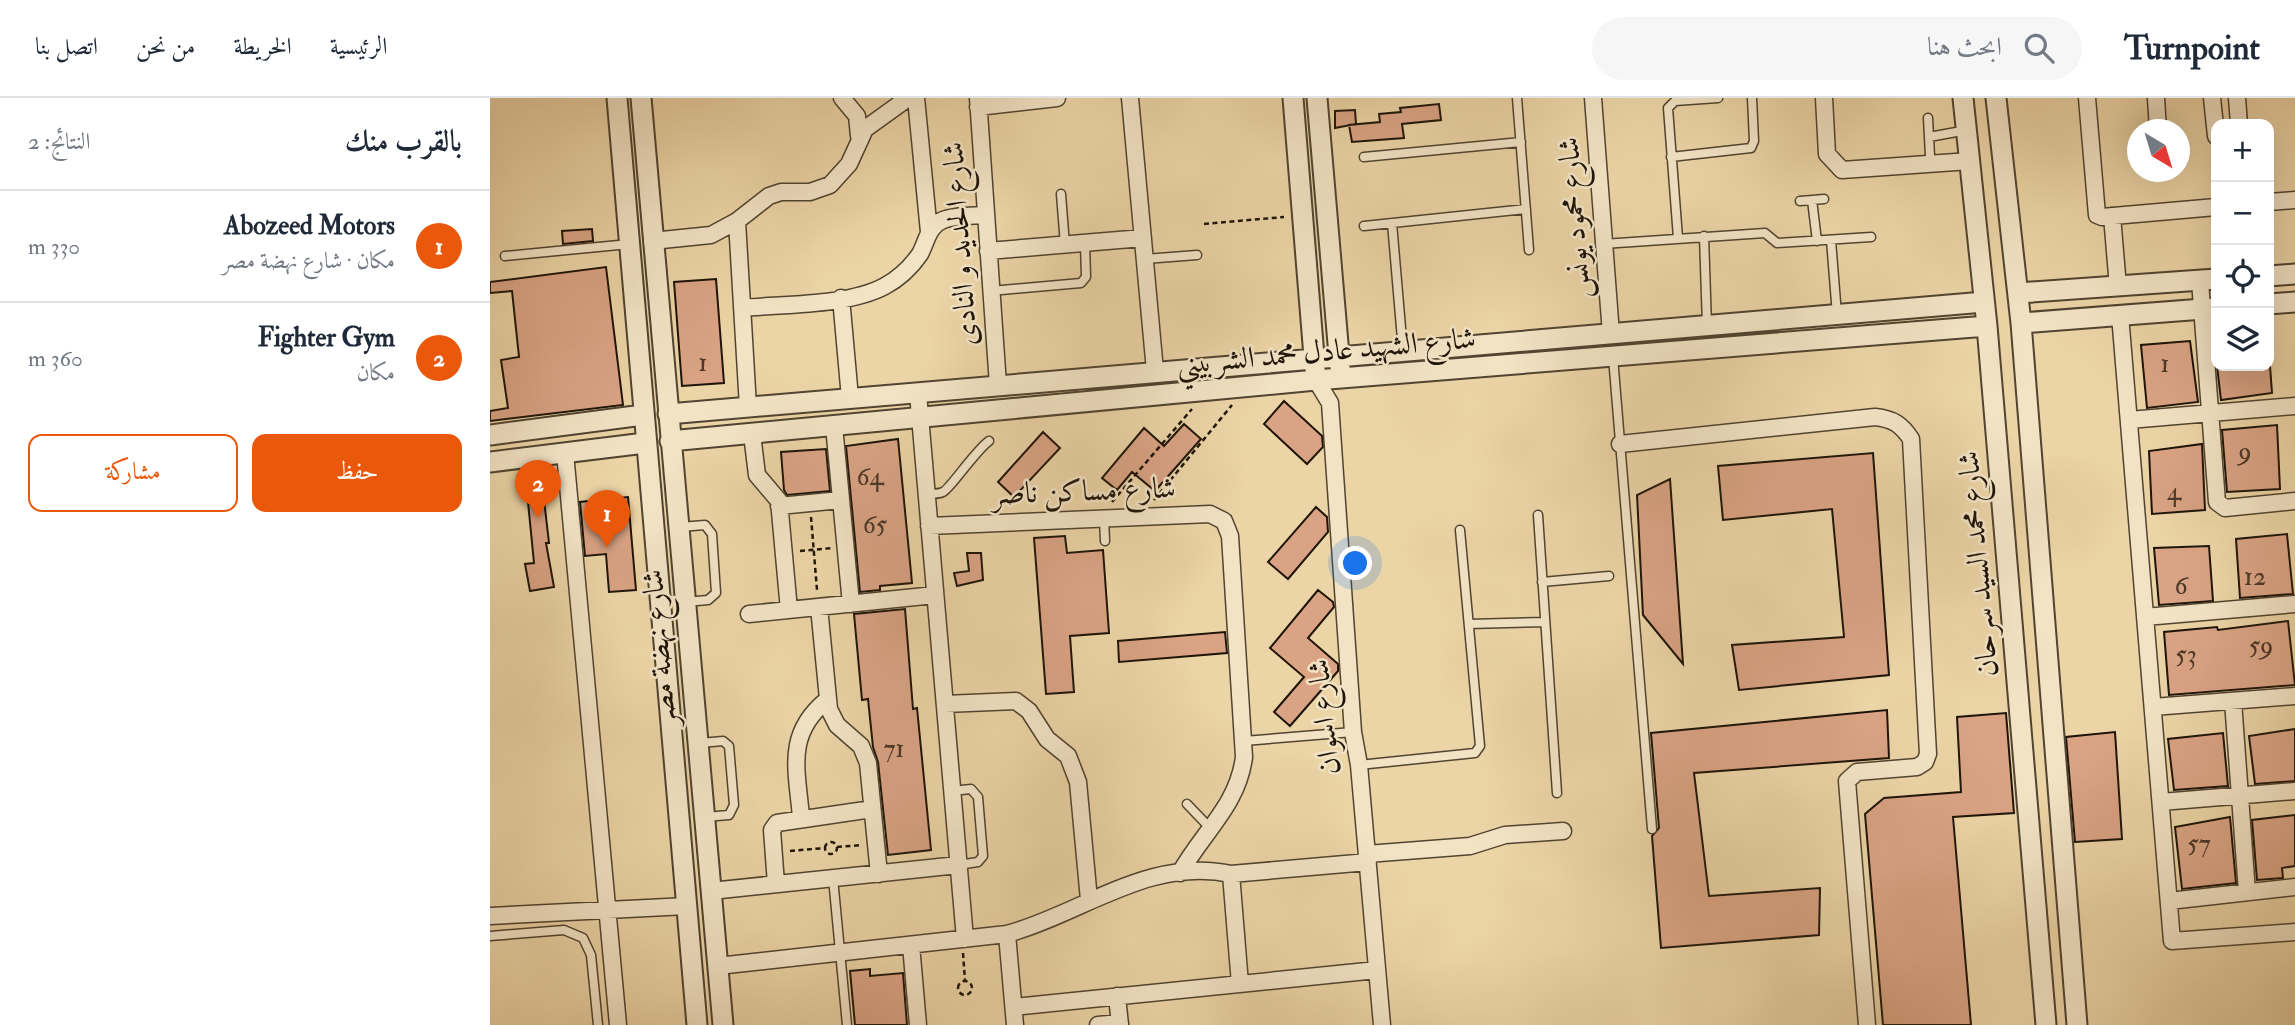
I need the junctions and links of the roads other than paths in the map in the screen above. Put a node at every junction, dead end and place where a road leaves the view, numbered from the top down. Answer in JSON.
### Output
{"nodes":[{"id":1,"x":617,"y":98,"type":"edge"},
{"id":2,"x":641,"y":98,"type":"edge"},
{"id":3,"x":842,"y":98,"type":"edge"},
{"id":4,"x":908,"y":98,"type":"edge"},
{"id":5,"x":916,"y":98,"type":"edge"},
{"id":6,"x":1057,"y":98,"type":"edge"},
{"id":7,"x":1130,"y":98,"type":"edge"},
{"id":8,"x":1293,"y":98,"type":"edge"},
{"id":9,"x":1317,"y":98,"type":"edge"},
{"id":10,"x":1517,"y":98,"type":"edge"},
{"id":11,"x":1592,"y":98,"type":"edge"},
{"id":12,"x":1718,"y":98,"type":"edge"},
{"id":13,"x":1752,"y":98,"type":"edge"},
{"id":14,"x":1824,"y":98,"type":"edge"},
{"id":15,"x":2087,"y":98,"type":"edge"},
{"id":16,"x":2156,"y":98,"type":"edge"},
{"id":17,"x":2212,"y":98,"type":"edge"},
{"id":18,"x":2237,"y":98,"type":"edge"},
{"id":19,"x":978,"y":102,"type":"edge"},
{"id":20,"x":1997,"y":106,"type":"edge"},
{"id":21,"x":1965,"y":114,"type":"edge"},
{"id":22,"x":1928,"y":118,"type":"dead end"},
{"id":23,"x":2157,"y":119,"type":"edge"},
{"id":24,"x":2214,"y":119,"type":"edge"},
{"id":25,"x":2239,"y":119,"type":"edge"},
{"id":26,"x":859,"y":136,"type":"junction"},
{"id":27,"x":1929,"y":137,"type":"junction"},
{"id":28,"x":1521,"y":142,"type":"junction"},
{"id":29,"x":1930,"y":156,"type":"dead end"},
{"id":30,"x":1364,"y":157,"type":"dead end"},
{"id":31,"x":1671,"y":157,"type":"junction"},
{"id":32,"x":1971,"y":168,"type":"junction"},
{"id":33,"x":2005,"y":170,"type":"junction"},
{"id":34,"x":1061,"y":194,"type":"dead end"},
{"id":35,"x":1824,"y":199,"type":"dead end"},
{"id":36,"x":1812,"y":200,"type":"junction"},
{"id":37,"x":2295,"y":200,"type":"edge"},
{"id":38,"x":1800,"y":201,"type":"dead end"},
{"id":39,"x":2274,"y":202,"type":"edge"},
{"id":40,"x":2211,"y":207,"type":"edge"},
{"id":41,"x":1526,"y":209,"type":"junction"},
{"id":42,"x":986,"y":215,"type":"junction"},
{"id":43,"x":2112,"y":216,"type":"junction"},
{"id":44,"x":737,"y":221,"type":"junction"},
{"id":45,"x":1392,"y":223,"type":"junction"},
{"id":46,"x":1364,"y":226,"type":"dead end"},
{"id":47,"x":929,"y":232,"type":"junction"},
{"id":48,"x":1704,"y":236,"type":"junction"},
{"id":49,"x":1871,"y":237,"type":"dead end"},
{"id":50,"x":1143,"y":238,"type":"junction"},
{"id":51,"x":1678,"y":238,"type":"junction"},
{"id":52,"x":1831,"y":240,"type":"junction"},
{"id":53,"x":652,"y":241,"type":"junction"},
{"id":54,"x":1817,"y":241,"type":"junction"},
{"id":55,"x":1085,"y":243,"type":"junction"},
{"id":56,"x":629,"y":244,"type":"junction"},
{"id":57,"x":1065,"y":244,"type":"junction"},
{"id":58,"x":1603,"y":244,"type":"junction"},
{"id":59,"x":1530,"y":250,"type":"dead end"},
{"id":60,"x":988,"y":251,"type":"junction"},
{"id":61,"x":1197,"y":255,"type":"dead end"},
{"id":62,"x":505,"y":256,"type":"dead end"},
{"id":63,"x":1145,"y":259,"type":"junction"},
{"id":64,"x":2295,"y":274,"type":"edge"},
{"id":65,"x":2274,"y":276,"type":"edge"},
{"id":66,"x":2208,"y":280,"type":"edge"},
{"id":67,"x":2118,"y":287,"type":"junction"},
{"id":68,"x":991,"y":291,"type":"junction"},
{"id":69,"x":2018,"y":293,"type":"junction"},
{"id":70,"x":841,"y":298,"type":"junction"},
{"id":71,"x":1984,"y":302,"type":"junction"},
{"id":72,"x":2295,"y":302,"type":"edge"},
{"id":73,"x":2274,"y":304,"type":"edge"},
{"id":74,"x":742,"y":308,"type":"junction"},
{"id":75,"x":2209,"y":309,"type":"edge"},
{"id":76,"x":1837,"y":314,"type":"junction"},
{"id":77,"x":2120,"y":314,"type":"junction"},
{"id":78,"x":2021,"y":323,"type":"junction"},
{"id":79,"x":1707,"y":326,"type":"junction"},
{"id":80,"x":1987,"y":326,"type":"junction"},
{"id":81,"x":1611,"y":334,"type":"junction"},
{"id":82,"x":1404,"y":351,"type":"junction"},
{"id":83,"x":1339,"y":356,"type":"junction"},
{"id":84,"x":1613,"y":357,"type":"junction"},
{"id":85,"x":1314,"y":358,"type":"junction"},
{"id":86,"x":1155,"y":371,"type":"junction"},
{"id":87,"x":1340,"y":378,"type":"junction"},
{"id":88,"x":1316,"y":380,"type":"junction"},
{"id":89,"x":998,"y":386,"type":"junction"},
{"id":90,"x":918,"y":393,"type":"junction"},
{"id":91,"x":850,"y":398,"type":"junction"},
{"id":92,"x":1329,"y":403,"type":"junction"},
{"id":93,"x":2295,"y":405,"type":"edge"},
{"id":94,"x":748,"y":407,"type":"junction"},
{"id":95,"x":2210,"y":413,"type":"junction"},
{"id":96,"x":668,"y":414,"type":"junction"},
{"id":97,"x":643,"y":415,"type":"junction"},
{"id":98,"x":920,"y":418,"type":"junction"},
{"id":99,"x":2129,"y":420,"type":"junction"},
{"id":100,"x":834,"y":426,"type":"junction"},
{"id":101,"x":752,"y":433,"type":"junction"},
{"id":102,"x":490,"y":435,"type":"edge"},
{"id":103,"x":989,"y":440,"type":"dead end"},
{"id":104,"x":670,"y":441,"type":"junction"},
{"id":105,"x":645,"y":443,"type":"junction"},
{"id":106,"x":1620,"y":444,"type":"junction"},
{"id":107,"x":565,"y":453,"type":"junction"},
{"id":108,"x":490,"y":462,"type":"edge"},
{"id":109,"x":926,"y":494,"type":"junction"},
{"id":110,"x":841,"y":500,"type":"junction"},
{"id":111,"x":2295,"y":501,"type":"edge"},
{"id":112,"x":779,"y":506,"type":"junction"},
{"id":113,"x":1538,"y":515,"type":"dead end"},
{"id":114,"x":1101,"y":519,"type":"junction"},
{"id":115,"x":929,"y":526,"type":"junction"},
{"id":116,"x":678,"y":527,"type":"junction"},
{"id":117,"x":1461,"y":530,"type":"dead end"},
{"id":118,"x":1105,"y":541,"type":"dead end"},
{"id":119,"x":1609,"y":576,"type":"dead end"},
{"id":120,"x":1542,"y":582,"type":"junction"},
{"id":121,"x":935,"y":595,"type":"junction"},
{"id":122,"x":2045,"y":598,"type":"junction"},
{"id":123,"x":2011,"y":599,"type":"junction"},
{"id":124,"x":685,"y":602,"type":"junction"},
{"id":125,"x":851,"y":604,"type":"junction"},
{"id":126,"x":2295,"y":604,"type":"edge"},
{"id":127,"x":819,"y":607,"type":"junction"},
{"id":128,"x":789,"y":610,"type":"junction"},
{"id":129,"x":749,"y":614,"type":"dead end"},
{"id":130,"x":2145,"y":617,"type":"junction"},
{"id":131,"x":1545,"y":622,"type":"junction"},
{"id":132,"x":1469,"y":624,"type":"junction"},
{"id":133,"x":2295,"y":696,"type":"edge"},
{"id":134,"x":827,"y":699,"type":"junction"},
{"id":135,"x":2233,"y":701,"type":"junction"},
{"id":136,"x":945,"y":704,"type":"junction"},
{"id":137,"x":2153,"y":707,"type":"junction"},
{"id":138,"x":1353,"y":732,"type":"junction"},
{"id":139,"x":1244,"y":741,"type":"junction"},
{"id":140,"x":698,"y":743,"type":"junction"},
{"id":141,"x":1359,"y":765,"type":"junction"},
{"id":142,"x":702,"y":784,"type":"junction"},
{"id":143,"x":676,"y":787,"type":"junction"},
{"id":144,"x":952,"y":791,"type":"junction"},
{"id":145,"x":2295,"y":792,"type":"edge"},
{"id":146,"x":1557,"y":793,"type":"dead end"},
{"id":147,"x":2240,"y":796,"type":"junction"},
{"id":148,"x":2161,"y":802,"type":"junction"},
{"id":149,"x":1187,"y":804,"type":"dead end"},
{"id":150,"x":872,"y":809,"type":"junction"},
{"id":151,"x":705,"y":817,"type":"junction"},
{"id":152,"x":801,"y":817,"type":"junction"},
{"id":153,"x":1211,"y":829,"type":"junction"},
{"id":154,"x":1652,"y":829,"type":"dead end"},
{"id":155,"x":1563,"y":831,"type":"dead end"},
{"id":156,"x":1367,"y":858,"type":"junction"},
{"id":157,"x":958,"y":865,"type":"junction"},
{"id":158,"x":1180,"y":873,"type":"junction"},
{"id":159,"x":879,"y":874,"type":"junction"},
{"id":160,"x":1231,"y":874,"type":"junction"},
{"id":161,"x":833,"y":878,"type":"junction"},
{"id":162,"x":776,"y":884,"type":"junction"},
{"id":163,"x":2295,"y":887,"type":"edge"},
{"id":164,"x":711,"y":891,"type":"junction"},
{"id":165,"x":2247,"y":892,"type":"junction"},
{"id":166,"x":1089,"y":900,"type":"junction"},
{"id":167,"x":2169,"y":901,"type":"junction"},
{"id":168,"x":687,"y":906,"type":"junction"},
{"id":169,"x":608,"y":909,"type":"junction"},
{"id":170,"x":490,"y":916,"type":"edge"},
{"id":171,"x":2295,"y":932,"type":"edge"},
{"id":172,"x":1007,"y":934,"type":"junction"},
{"id":173,"x":490,"y":936,"type":"edge"},
{"id":174,"x":963,"y":940,"type":"junction"},
{"id":175,"x":911,"y":945,"type":"junction"},
{"id":176,"x":840,"y":953,"type":"junction"},
{"id":177,"x":718,"y":965,"type":"junction"},
{"id":178,"x":1377,"y":970,"type":"junction"},
{"id":179,"x":1240,"y":984,"type":"junction"},
{"id":180,"x":1117,"y":996,"type":"junction"},
{"id":181,"x":1014,"y":1007,"type":"junction"},
{"id":182,"x":1120,"y":1024,"type":"edge"},
{"id":183,"x":598,"y":1025,"type":"edge"},
{"id":184,"x":618,"y":1025,"type":"edge"},
{"id":185,"x":698,"y":1025,"type":"edge"},
{"id":186,"x":723,"y":1025,"type":"edge"},
{"id":187,"x":847,"y":1025,"type":"edge"},
{"id":188,"x":918,"y":1025,"type":"edge"},
{"id":189,"x":1015,"y":1025,"type":"edge"},
{"id":190,"x":1098,"y":1025,"type":"edge"},
{"id":191,"x":1382,"y":1025,"type":"edge"},
{"id":192,"x":1867,"y":1025,"type":"edge"},
{"id":193,"x":2046,"y":1025,"type":"edge"},
{"id":194,"x":2077,"y":1025,"type":"edge"}],
"edges":[{"from":1,"to":56,"type":"street","name":"شارع نهضة مصر"},
{"from":2,"to":53,"type":"street","name":"شارع نهضة مصر"},
{"from":3,"to":26,"type":"street"},
{"from":4,"to":26,"type":"street"},
{"from":5,"to":47,"type":"street"},
{"from":6,"to":19,"type":"street"},
{"from":7,"to":50,"type":"street"},
{"from":8,"to":85,"type":"street","name":"شارع اسوان"},
{"from":9,"to":83,"type":"street","name":"شارع اسوان"},
{"from":10,"to":28,"type":"lane"},
{"from":11,"to":58,"type":"street","name":"شارع محمود يونس"},
{"from":12,"to":31,"type":"lane"},
{"from":13,"to":31,"type":"lane"},
{"from":14,"to":32,"type":"street"},
{"from":15,"to":43,"type":"street"},
{"from":16,"to":23,"type":"street"},
{"from":17,"to":24,"type":"street"},
{"from":18,"to":25,"type":"street"},
{"from":19,"to":42,"type":"street","name":"شارع الحديد و النادى"},
{"from":20,"to":21,"type":"street"},
{"from":20,"to":33,"type":"street"},
{"from":21,"to":27,"type":"lane"},
{"from":21,"to":32,"type":"street","name":"شارع محمد السيد سرحان"},
{"from":22,"to":27,"type":"lane"},
{"from":26,"to":44,"type":"street"},
{"from":27,"to":29,"type":"lane"},
{"from":28,"to":30,"type":"lane"},
{"from":28,"to":41,"type":"lane"},
{"from":31,"to":51,"type":"lane"},
{"from":32,"to":33,"type":"street"},
{"from":32,"to":71,"type":"street","name":"شارع محمد السيد سرحان"},
{"from":33,"to":69,"type":"street"},
{"from":34,"to":57,"type":"lane"},
{"from":35,"to":36,"type":"lane"},
{"from":36,"to":38,"type":"lane"},
{"from":36,"to":54,"type":"lane"},
{"from":37,"to":39,"type":"street"},
{"from":40,"to":43,"type":"street"},
{"from":41,"to":45,"type":"lane"},
{"from":41,"to":59,"type":"lane"},
{"from":42,"to":47,"type":"street"},
{"from":42,"to":60,"type":"street","name":"شارع الحديد و النادى"},
{"from":43,"to":67,"type":"street"},
{"from":44,"to":53,"type":"street"},
{"from":44,"to":74,"type":"street"},
{"from":45,"to":46,"type":"lane"},
{"from":45,"to":82,"type":"lane"},
{"from":47,"to":70,"type":"street"},
{"from":48,"to":51,"type":"lane"},
{"from":48,"to":54,"type":"lane"},
{"from":48,"to":79,"type":"lane"},
{"from":49,"to":52,"type":"lane"},
{"from":50,"to":55,"type":"street"},
{"from":50,"to":63,"type":"street"},
{"from":51,"to":58,"type":"lane"},
{"from":52,"to":54,"type":"lane"},
{"from":52,"to":76,"type":"lane"},
{"from":53,"to":96,"type":"street","name":"شارع نهضة مصر"},
{"from":55,"to":57,"type":"street"},
{"from":55,"to":68,"type":"lane"},
{"from":56,"to":62,"type":"lane"},
{"from":56,"to":97,"type":"street","name":"شارع نهضة مصر"},
{"from":57,"to":60,"type":"street"},
{"from":58,"to":81,"type":"street","name":"شارع محمود يونس"},
{"from":60,"to":68,"type":"street","name":"شارع الحديد و النادى"},
{"from":61,"to":63,"type":"lane"},
{"from":63,"to":86,"type":"street"},
{"from":64,"to":65,"type":"street"},
{"from":66,"to":67,"type":"street"},
{"from":66,"to":75,"type":"street"},
{"from":67,"to":69,"type":"street"},
{"from":68,"to":89,"type":"street","name":"شارع الحديد و النادى"},
{"from":69,"to":78,"type":"street"},
{"from":70,"to":74,"type":"street"},
{"from":70,"to":91,"type":"street"},
{"from":71,"to":76,"type":"street","name":"شارع الشهيد عادل محمد الشربيني"},
{"from":71,"to":80,"type":"street","name":"شارع محمد السيد سرحان"},
{"from":72,"to":73,"type":"street"},
{"from":74,"to":94,"type":"street"},
{"from":75,"to":77,"type":"street"},
{"from":75,"to":95,"type":"street"},
{"from":76,"to":79,"type":"street","name":"شارع الشهيد عادل محمد الشربيني"},
{"from":77,"to":78,"type":"street"},
{"from":77,"to":99,"type":"street"},
{"from":78,"to":122,"type":"street"},
{"from":79,"to":81,"type":"street","name":"شارع الشهيد عادل محمد الشربيني"},
{"from":80,"to":84,"type":"street","name":"شارع الشهيد عادل محمد الشربيني"},
{"from":80,"to":123,"type":"street","name":"شارع محمد السيد سرحان"},
{"from":81,"to":82,"type":"street","name":"شارع الشهيد عادل محمد الشربيني"},
{"from":82,"to":83,"type":"street","name":"شارع الشهيد عادل محمد الشربيني"},
{"from":83,"to":85,"type":"street","name":"شارع الشهيد عادل محمد الشربيني"},
{"from":83,"to":87,"type":"street","name":"شارع اسوان"},
{"from":84,"to":87,"type":"street","name":"شارع الشهيد عادل محمد الشربيني"},
{"from":84,"to":106,"type":"lane"},
{"from":85,"to":86,"type":"street","name":"شارع الشهيد عادل محمد الشربيني"},
{"from":85,"to":88,"type":"street","name":"شارع اسوان"},
{"from":86,"to":89,"type":"street","name":"شارع الشهيد عادل محمد الشربيني"},
{"from":87,"to":88,"type":"street","name":"شارع الشهيد عادل محمد الشربيني"},
{"from":87,"to":92,"type":"street","name":"شارع اسوان"},
{"from":88,"to":92,"type":"street","name":"شارع اسوان"},
{"from":88,"to":98,"type":"street","name":"شارع الشهيد عادل محمد الشربيني"},
{"from":89,"to":90,"type":"street","name":"شارع الشهيد عادل محمد الشربيني"},
{"from":90,"to":91,"type":"street","name":"شارع الشهيد عادل محمد الشربيني"},
{"from":90,"to":98,"type":"street"},
{"from":91,"to":94,"type":"street","name":"شارع الشهيد عادل محمد الشربيني"},
{"from":92,"to":138,"type":"street","name":"شارع اسوان"},
{"from":93,"to":95,"type":"street"},
{"from":94,"to":96,"type":"street","name":"شارع الشهيد عادل محمد الشربيني"},
{"from":95,"to":99,"type":"street"},
{"from":95,"to":111,"type":"street"},
{"from":96,"to":104,"type":"street","name":"شارع نهضة مصر"},
{"from":97,"to":102,"type":"street"},
{"from":97,"to":105,"type":"street","name":"شارع نهضة مصر"},
{"from":98,"to":100,"type":"street","name":"شارع الشهيد عادل محمد الشربيني"},
{"from":98,"to":109,"type":"street"},
{"from":99,"to":130,"type":"street"},
{"from":100,"to":101,"type":"street","name":"شارع الشهيد عادل محمد الشربيني"},
{"from":100,"to":110,"type":"street"},
{"from":101,"to":104,"type":"street","name":"شارع الشهيد عادل محمد الشربيني"},
{"from":101,"to":112,"type":"street"},
{"from":103,"to":109,"type":"lane"},
{"from":104,"to":116,"type":"street","name":"شارع نهضة مصر"},
{"from":105,"to":107,"type":"street"},
{"from":105,"to":143,"type":"street","name":"شارع نهضة مصر"},
{"from":106,"to":154,"type":"lane"},
{"from":106,"to":192,"type":"street"},
{"from":107,"to":108,"type":"street"},
{"from":107,"to":169,"type":"street"},
{"from":109,"to":115,"type":"street"},
{"from":110,"to":112,"type":"street"},
{"from":110,"to":125,"type":"street"},
{"from":112,"to":128,"type":"street"},
{"from":113,"to":120,"type":"lane"},
{"from":114,"to":115,"type":"street","name":"شارع مساكن ناصر"},
{"from":114,"to":118,"type":"lane"},
{"from":114,"to":139,"type":"street","name":"شارع مساكن ناصر"},
{"from":115,"to":121,"type":"street"},
{"from":116,"to":124,"type":"street","name":"شارع نهضة مصر"},
{"from":116,"to":124,"type":"lane"},
{"from":117,"to":132,"type":"lane"},
{"from":119,"to":120,"type":"lane"},
{"from":120,"to":131,"type":"lane"},
{"from":121,"to":125,"type":"street"},
{"from":121,"to":136,"type":"street"},
{"from":122,"to":123,"type":"street"},
{"from":122,"to":194,"type":"street"},
{"from":123,"to":193,"type":"street","name":"شارع محمد السيد سرحان"},
{"from":124,"to":140,"type":"street","name":"شارع نهضة مصر"},
{"from":125,"to":127,"type":"street"},
{"from":126,"to":130,"type":"street"},
{"from":127,"to":128,"type":"street"},
{"from":127,"to":134,"type":"street"},
{"from":128,"to":129,"type":"street"},
{"from":130,"to":137,"type":"street"},
{"from":131,"to":132,"type":"lane"},
{"from":131,"to":146,"type":"lane"},
{"from":132,"to":141,"type":"lane"},
{"from":133,"to":135,"type":"street"},
{"from":134,"to":150,"type":"street"},
{"from":134,"to":152,"type":"street"},
{"from":135,"to":137,"type":"street"},
{"from":135,"to":147,"type":"street"},
{"from":136,"to":144,"type":"street"},
{"from":136,"to":166,"type":"street"},
{"from":137,"to":148,"type":"street"},
{"from":138,"to":139,"type":"lane"},
{"from":138,"to":141,"type":"street","name":"شارع اسوان"},
{"from":139,"to":153,"type":"street"},
{"from":140,"to":142,"type":"street","name":"شارع نهضة مصر"},
{"from":140,"to":151,"type":"lane"},
{"from":141,"to":156,"type":"street","name":"شارع اسوان"},
{"from":142,"to":143,"type":"street"},
{"from":142,"to":151,"type":"street","name":"شارع نهضة مصر"},
{"from":143,"to":168,"type":"street","name":"شارع نهضة مصر"},
{"from":144,"to":157,"type":"street"},
{"from":144,"to":157,"type":"lane"},
{"from":145,"to":147,"type":"street"},
{"from":147,"to":148,"type":"street"},
{"from":147,"to":165,"type":"street"},
{"from":148,"to":167,"type":"street"},
{"from":149,"to":153,"type":"lane"},
{"from":150,"to":152,"type":"street"},
{"from":150,"to":159,"type":"street"},
{"from":151,"to":164,"type":"street","name":"شارع نهضة مصر"},
{"from":152,"to":162,"type":"street"},
{"from":153,"to":158,"type":"street"},
{"from":155,"to":156,"type":"street"},
{"from":156,"to":160,"type":"street"},
{"from":156,"to":178,"type":"street","name":"شارع اسوان"},
{"from":157,"to":159,"type":"street"},
{"from":157,"to":174,"type":"street"},
{"from":158,"to":160,"type":"street"},
{"from":158,"to":166,"type":"street"},
{"from":159,"to":161,"type":"street"},
{"from":160,"to":179,"type":"street"},
{"from":161,"to":162,"type":"street"},
{"from":161,"to":176,"type":"lane"},
{"from":162,"to":164,"type":"street"},
{"from":163,"to":165,"type":"street"},
{"from":164,"to":177,"type":"street","name":"شارع نهضة مصر"},
{"from":165,"to":167,"type":"street"},
{"from":166,"to":172,"type":"street"},
{"from":167,"to":171,"type":"street"},
{"from":168,"to":169,"type":"street"},
{"from":168,"to":185,"type":"street","name":"شارع نهضة مصر"},
{"from":169,"to":170,"type":"street"},
{"from":169,"to":184,"type":"street"},
{"from":172,"to":174,"type":"street"},
{"from":172,"to":181,"type":"street"},
{"from":173,"to":183,"type":"lane"},
{"from":174,"to":175,"type":"street"},
{"from":175,"to":176,"type":"street"},
{"from":175,"to":188,"type":"street"},
{"from":176,"to":177,"type":"street"},
{"from":176,"to":187,"type":"lane"},
{"from":177,"to":186,"type":"street","name":"شارع نهضة مصر"},
{"from":178,"to":179,"type":"street"},
{"from":178,"to":191,"type":"street","name":"شارع اسوان"},
{"from":179,"to":180,"type":"street"},
{"from":180,"to":181,"type":"street"},
{"from":180,"to":182,"type":"street"},
{"from":181,"to":189,"type":"street"},
{"from":182,"to":190,"type":"street"}]}
